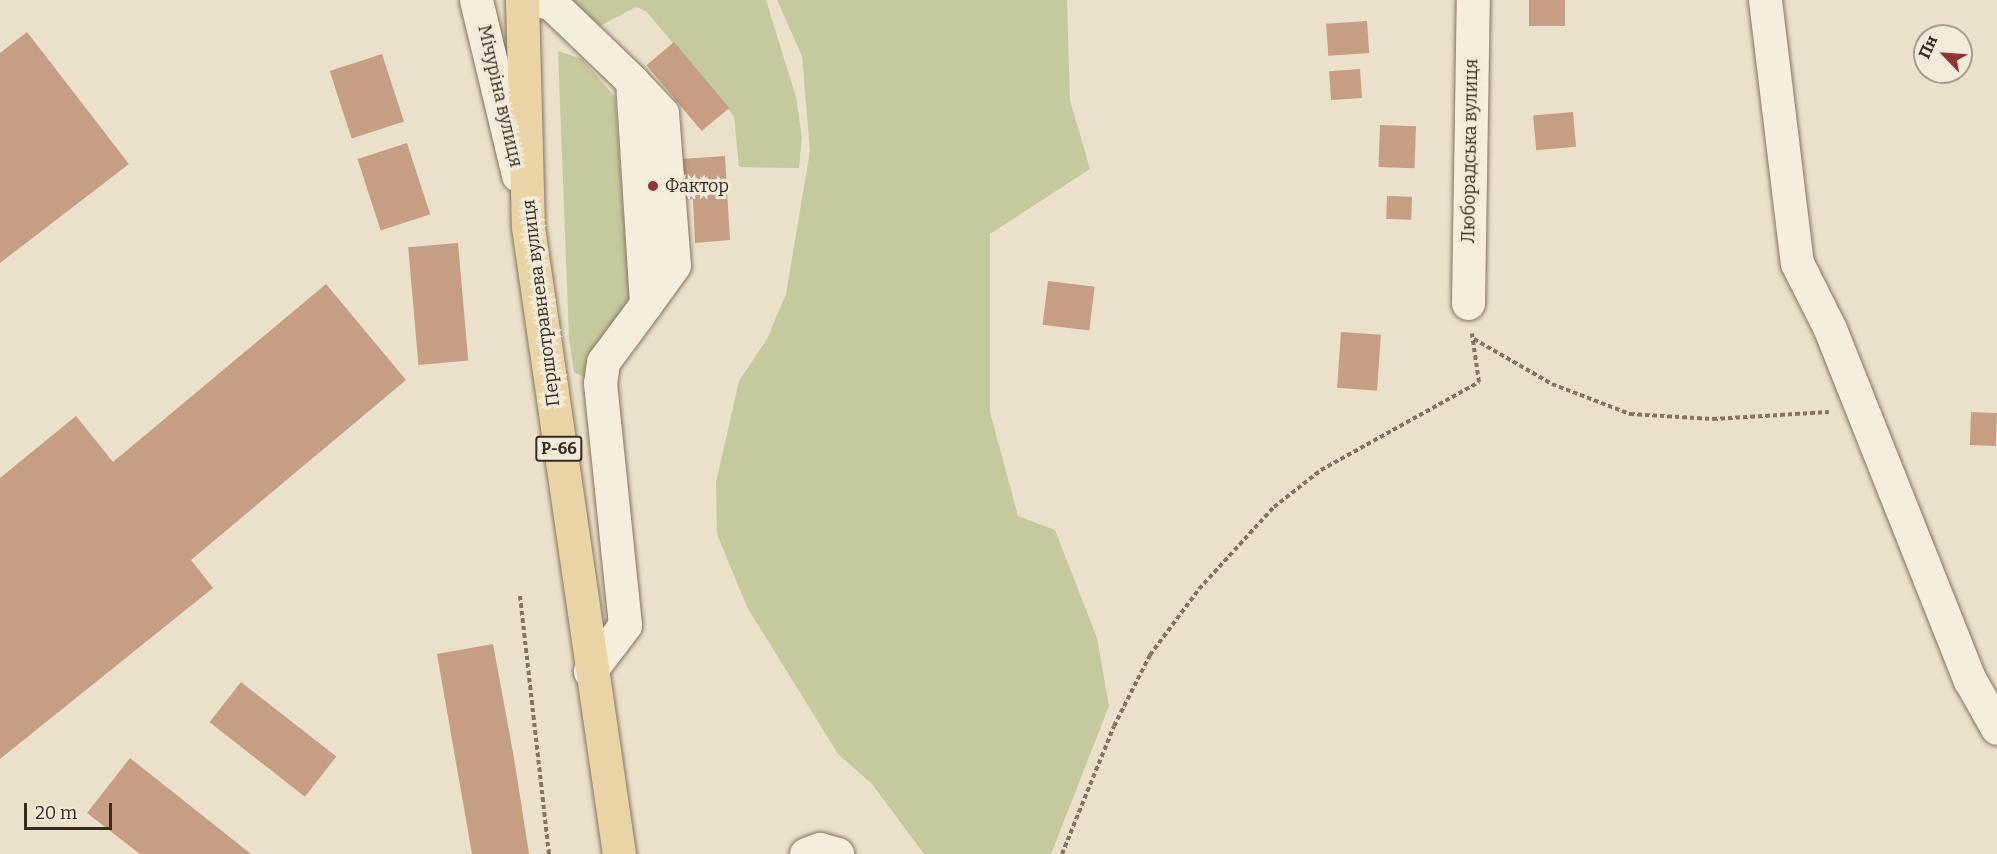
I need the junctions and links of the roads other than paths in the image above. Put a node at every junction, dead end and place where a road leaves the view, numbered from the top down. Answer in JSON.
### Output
{"nodes":[{"id":1,"x":476,"y":0,"type":"edge"},
{"id":2,"x":522,"y":0,"type":"edge"},
{"id":3,"x":538,"y":0,"type":"edge"},
{"id":4,"x":1473,"y":0,"type":"edge"},
{"id":5,"x":1765,"y":0,"type":"edge"},
{"id":6,"x":528,"y":227,"type":"junction"},
{"id":7,"x":1468,"y":303,"type":"road end"},
{"id":8,"x":590,"y":671,"type":"junction"},
{"id":9,"x":1997,"y":728,"type":"edge"},
{"id":10,"x":619,"y":854,"type":"edge"},
{"id":11,"x":806,"y":854,"type":"edge"},
{"id":12,"x":837,"y":854,"type":"edge"}],
"edges":[{"from":1,"to":6,"type":"street","name":"Мічуріна вулиця"},
{"from":2,"to":6,"type":"main road","name":"Першотравнева вулиця","number":"Р-66"},
{"from":3,"to":8,"type":"street"},
{"from":4,"to":7,"type":"street","name":"Люборадська вулиця"},
{"from":5,"to":9,"type":"street"},
{"from":6,"to":8,"type":"main road","name":"Першотравнева вулиця","number":"Р-66"},
{"from":8,"to":10,"type":"main road","name":"Першотравнева вулиця","number":"Р-66"},
{"from":11,"to":12,"type":"street"}]}
